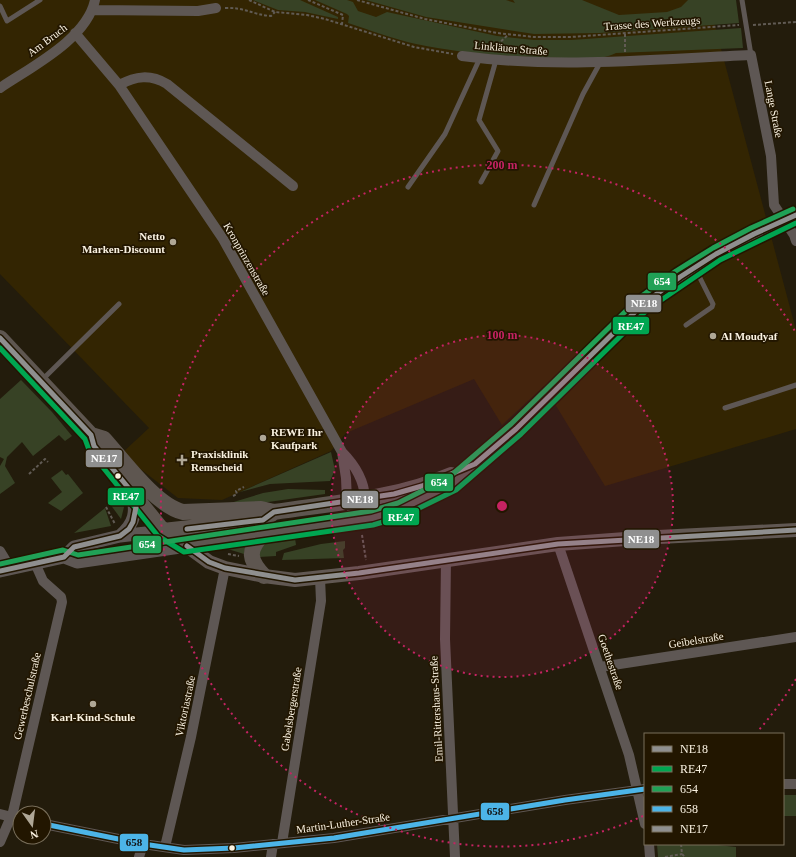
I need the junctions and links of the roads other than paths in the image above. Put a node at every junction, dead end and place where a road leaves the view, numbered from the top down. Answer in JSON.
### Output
{"nodes":[{"id":1,"x":40,"y":0,"type":"edge"},
{"id":2,"x":742,"y":0,"type":"edge"},
{"id":3,"x":94,"y":5,"type":"edge"},
{"id":4,"x":0,"y":6,"type":"edge"},
{"id":5,"x":216,"y":8,"type":"road end"},
{"id":6,"x":75,"y":33,"type":"junction"},
{"id":7,"x":751,"y":55,"type":"junction"},
{"id":8,"x":462,"y":56,"type":"road end"},
{"id":9,"x":480,"y":58,"type":"junction"},
{"id":10,"x":496,"y":60,"type":"junction"},
{"id":11,"x":600,"y":63,"type":"junction"},
{"id":12,"x":119,"y":85,"type":"junction"},
{"id":13,"x":0,"y":88,"type":"edge"},
{"id":14,"x":482,"y":182,"type":"dead end"},
{"id":15,"x":293,"y":186,"type":"dead end"},
{"id":16,"x":408,"y":187,"type":"dead end"},
{"id":17,"x":534,"y":205,"type":"dead end"},
{"id":18,"x":790,"y":218,"type":"edge"},
{"id":19,"x":796,"y":241,"type":"edge"},
{"id":20,"x":694,"y":267,"type":"junction"},
{"id":21,"x":119,"y":304,"type":"dead end"},
{"id":22,"x":686,"y":325,"type":"dead end"},
{"id":23,"x":0,"y":338,"type":"edge"},
{"id":24,"x":41,"y":381,"type":"junction"},
{"id":25,"x":796,"y":385,"type":"edge"},
{"id":26,"x":725,"y":408,"type":"dead end"},
{"id":27,"x":91,"y":435,"type":"junction"},
{"id":28,"x":342,"y":452,"type":"junction"},
{"id":29,"x":474,"y":464,"type":"junction"},
{"id":30,"x":131,"y":491,"type":"junction"},
{"id":31,"x":365,"y":499,"type":"junction"},
{"id":32,"x":347,"y":501,"type":"junction"},
{"id":33,"x":174,"y":510,"type":"junction"},
{"id":34,"x":274,"y":512,"type":"junction"},
{"id":35,"x":361,"y":528,"type":"junction"},
{"id":36,"x":187,"y":529,"type":"junction"},
{"id":37,"x":796,"y":530,"type":"edge"},
{"id":38,"x":163,"y":531,"type":"junction"},
{"id":39,"x":264,"y":534,"type":"junction"},
{"id":40,"x":120,"y":536,"type":"junction"},
{"id":41,"x":558,"y":544,"type":"junction"},
{"id":42,"x":187,"y":546,"type":"junction"},
{"id":43,"x":0,"y":550,"type":"edge"},
{"id":44,"x":64,"y":557,"type":"junction"},
{"id":45,"x":446,"y":559,"type":"junction"},
{"id":46,"x":35,"y":563,"type":"junction"},
{"id":47,"x":225,"y":568,"type":"junction"},
{"id":48,"x":5,"y":570,"type":"edge"},
{"id":49,"x":264,"y":576,"type":"junction"},
{"id":50,"x":320,"y":578,"type":"junction"},
{"id":51,"x":796,"y":637,"type":"edge"},
{"id":52,"x":600,"y":667,"type":"junction"},
{"id":53,"x":784,"y":784,"type":"edge"},
{"id":54,"x":796,"y":784,"type":"edge"},
{"id":55,"x":641,"y":789,"type":"edge"},
{"id":56,"x":19,"y":805,"type":"edge"},
{"id":57,"x":0,"y":814,"type":"edge"},
{"id":58,"x":644,"y":815,"type":"edge"},
{"id":59,"x":12,"y":817,"type":"edge"},
{"id":60,"x":454,"y":817,"type":"junction"},
{"id":61,"x":12,"y":824,"type":"edge"},
{"id":62,"x":52,"y":826,"type":"edge"},
{"id":63,"x":0,"y":842,"type":"edge"},
{"id":64,"x":143,"y":844,"type":"junction"},
{"id":65,"x":277,"y":844,"type":"junction"},
{"id":66,"x":649,"y":845,"type":"edge"},
{"id":67,"x":165,"y":847,"type":"junction"},
{"id":68,"x":139,"y":857,"type":"edge"},
{"id":69,"x":270,"y":857,"type":"edge"},
{"id":70,"x":455,"y":857,"type":"edge"},
{"id":71,"x":650,"y":857,"type":"edge"}],
"edges":[{"from":1,"to":4,"type":"lane"},
{"from":2,"to":7,"type":"lane","name":"Lange Straße"},
{"from":3,"to":5,"type":"street"},
{"from":3,"to":6,"type":"street","name":"Am Bruch"},
{"from":6,"to":12,"type":"street","name":"Kronprinzenstraße"},
{"from":6,"to":13,"type":"street","name":"Am Bruch"},
{"from":7,"to":11,"type":"street","name":"Linkläuer Straße"},
{"from":7,"to":18,"type":"street","name":"Lange Straße"},
{"from":8,"to":9,"type":"street","name":"Linkläuer Straße"},
{"from":9,"to":10,"type":"street","name":"Linkläuer Straße"},
{"from":9,"to":16,"type":"lane"},
{"from":10,"to":11,"type":"street","name":"Linkläuer Straße"},
{"from":10,"to":14,"type":"lane"},
{"from":11,"to":17,"type":"lane"},
{"from":12,"to":15,"type":"street"},
{"from":12,"to":28,"type":"street","name":"Kronprinzenstraße"},
{"from":18,"to":19,"type":"street","name":"Lange Straße"},
{"from":18,"to":20,"type":"main road"},
{"from":20,"to":22,"type":"lane"},
{"from":20,"to":29,"type":"main road"},
{"from":21,"to":24,"type":"lane"},
{"from":23,"to":24,"type":"main road"},
{"from":24,"to":27,"type":"main road"},
{"from":25,"to":26,"type":"lane"},
{"from":27,"to":30,"type":"main road"},
{"from":27,"to":33,"type":"main road"},
{"from":28,"to":31,"type":"street","name":"Kronprinzenstraße"},
{"from":28,"to":32,"type":"street","name":"Kronprinzenstraße"},
{"from":29,"to":31,"type":"main road"},
{"from":29,"to":35,"type":"main road"},
{"from":30,"to":38,"type":"main road"},
{"from":30,"to":40,"type":"street"},
{"from":31,"to":32,"type":"main road"},
{"from":31,"to":35,"type":"street","name":"Kronprinzenstraße"},
{"from":32,"to":34,"type":"main road"},
{"from":32,"to":35,"type":"street","name":"Kronprinzenstraße"},
{"from":33,"to":34,"type":"main road"},
{"from":33,"to":36,"type":"main road"},
{"from":34,"to":36,"type":"main road"},
{"from":35,"to":39,"type":"main road"},
{"from":36,"to":38,"type":"main road"},
{"from":36,"to":42,"type":"main road"},
{"from":37,"to":41,"type":"main road"},
{"from":38,"to":40,"type":"street"},
{"from":38,"to":42,"type":"main road"},
{"from":39,"to":42,"type":"main road"},
{"from":39,"to":49,"type":"main road"},
{"from":40,"to":44,"type":"street"},
{"from":41,"to":45,"type":"main road"},
{"from":41,"to":52,"type":"street","name":"Goethestraße"},
{"from":42,"to":44,"type":"street"},
{"from":42,"to":47,"type":"main road"},
{"from":43,"to":48,"type":"street"},
{"from":44,"to":46,"type":"street"},
{"from":45,"to":50,"type":"main road"},
{"from":45,"to":60,"type":"street","name":"Emil-Rittershaus-Straße"},
{"from":46,"to":48,"type":"street"},
{"from":46,"to":56,"type":"street","name":"Gewerbeschulstraße"},
{"from":47,"to":49,"type":"main road"},
{"from":47,"to":67,"type":"street","name":"Viktoriastraße"},
{"from":49,"to":50,"type":"main road"},
{"from":50,"to":65,"type":"street","name":"Gabelsbergerstraße"},
{"from":51,"to":52,"type":"street","name":"Geibelstraße"},
{"from":52,"to":55,"type":"street","name":"Goethestraße"},
{"from":53,"to":54,"type":"street"},
{"from":55,"to":58,"type":"street","name":"Goethestraße"},
{"from":55,"to":60,"type":"street","name":"Martin-Luther-Straße"},
{"from":57,"to":59,"type":"street"},
{"from":60,"to":65,"type":"street","name":"Martin-Luther-Straße"},
{"from":60,"to":70,"type":"street","name":"Emil-Rittershaus-Straße"},
{"from":61,"to":63,"type":"street","name":"Gewerbeschulstraße"},
{"from":62,"to":64,"type":"street","name":"Martin-Luther-Straße"},
{"from":64,"to":67,"type":"street","name":"Martin-Luther-Straße"},
{"from":64,"to":68,"type":"street"},
{"from":65,"to":67,"type":"street","name":"Martin-Luther-Straße"},
{"from":65,"to":69,"type":"street","name":"Gabelsbergerstraße"},
{"from":66,"to":71,"type":"street"}]}
